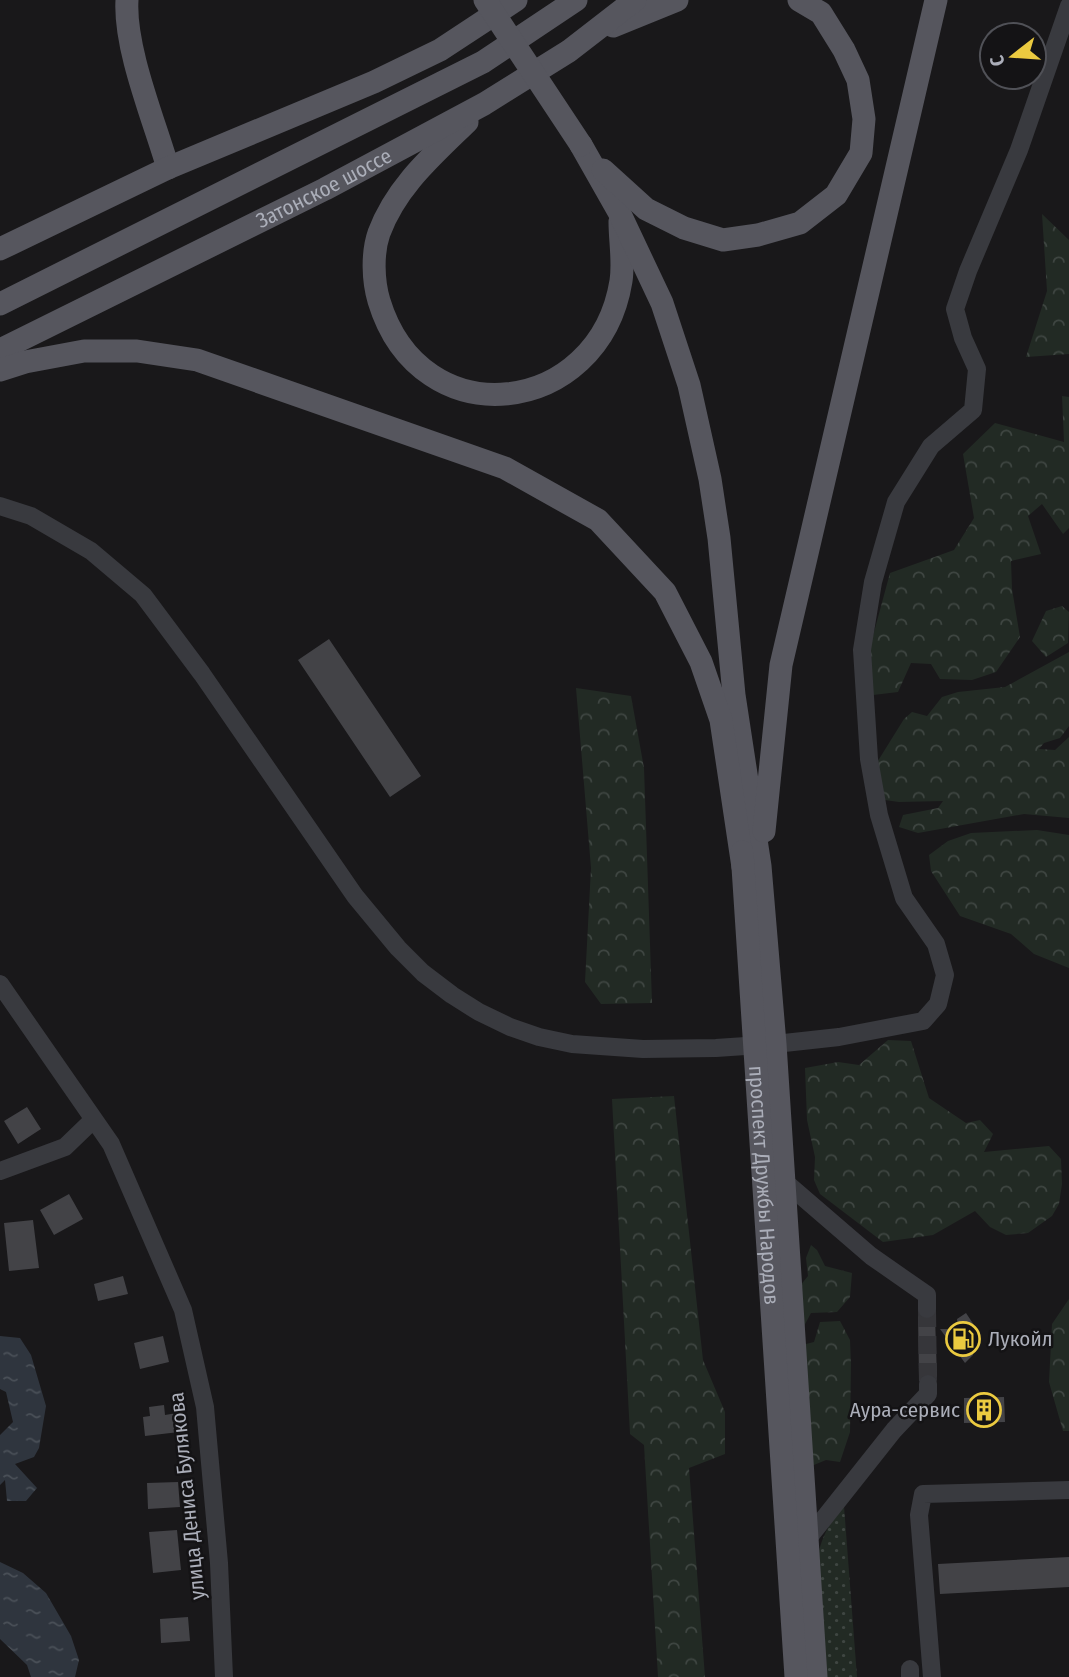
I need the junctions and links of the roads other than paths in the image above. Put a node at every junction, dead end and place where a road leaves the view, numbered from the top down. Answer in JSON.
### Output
{"nodes":[{"id":1,"x":127,"y":0,"type":"edge"},
{"id":2,"x":485,"y":0,"type":"edge"},
{"id":3,"x":516,"y":0,"type":"edge"},
{"id":4,"x":576,"y":0,"type":"edge"},
{"id":5,"x":635,"y":0,"type":"edge"},
{"id":6,"x":677,"y":0,"type":"edge"},
{"id":7,"x":799,"y":0,"type":"edge"},
{"id":8,"x":936,"y":0,"type":"edge"},
{"id":9,"x":1069,"y":6,"type":"edge"},
{"id":10,"x":591,"y":35,"type":"junction"},
{"id":11,"x":484,"y":104,"type":"junction"},
{"id":12,"x":583,"y":150,"type":"junction"},
{"id":13,"x":168,"y":168,"type":"junction"},
{"id":14,"x":620,"y":212,"type":"junction"},
{"id":15,"x":0,"y":249,"type":"edge"},
{"id":16,"x":0,"y":304,"type":"edge"},
{"id":17,"x":0,"y":351,"type":"edge"},
{"id":18,"x":0,"y":370,"type":"edge"},
{"id":19,"x":0,"y":506,"type":"edge"},
{"id":20,"x":752,"y":867,"type":"junction"},
{"id":21,"x":1,"y":989,"type":"edge"},
{"id":22,"x":765,"y":1044,"type":"junction"},
{"id":23,"x":93,"y":1120,"type":"junction"},
{"id":24,"x":0,"y":1171,"type":"edge"},
{"id":25,"x":784,"y":1181,"type":"junction"},
{"id":26,"x":927,"y":1309,"type":"tunnel mouth"},
{"id":27,"x":928,"y":1384,"type":"tunnel mouth"},
{"id":28,"x":1069,"y":1490,"type":"edge"},
{"id":29,"x":806,"y":1541,"type":"junction"},
{"id":30,"x":224,"y":1677,"type":"edge"},
{"id":31,"x":796,"y":1677,"type":"edge"},
{"id":32,"x":816,"y":1677,"type":"edge"},
{"id":33,"x":932,"y":1677,"type":"edge"}],
"edges":[{"from":1,"to":13,"type":"main road"},
{"from":2,"to":12,"type":"main road","bridge":true},
{"from":3,"to":13,"type":"main road"},
{"from":4,"to":16,"type":"main road","name":"Затонское шоссе"},
{"from":5,"to":10,"type":"main road","name":"Затонское шоссе"},
{"from":6,"to":10,"type":"main road"},
{"from":7,"to":12,"type":"main road"},
{"from":8,"to":20,"type":"main road"},
{"from":9,"to":22,"type":"street"},
{"from":10,"to":11,"type":"main road","name":"Затонское шоссе"},
{"from":11,"to":14,"type":"main road"},
{"from":11,"to":17,"type":"main road","name":"Затонское шоссе"},
{"from":12,"to":14,"type":"main road","name":"проспект Дружбы Народов"},
{"from":13,"to":15,"type":"main road"},
{"from":14,"to":20,"type":"main road","name":"проспект Дружбы Народов"},
{"from":18,"to":20,"type":"main road"},
{"from":19,"to":22,"type":"street"},
{"from":20,"to":22,"type":"main road","name":"проспект Дружбы Народов"},
{"from":21,"to":23,"type":"street","name":"улица Дениса Булякова"},
{"from":22,"to":25,"type":"main road","name":"проспект Дружбы Народов"},
{"from":22,"to":31,"type":"main road","name":"проспект Дружбы Народов"},
{"from":23,"to":24,"type":"street"},
{"from":23,"to":30,"type":"street","name":"улица Дениса Булякова"},
{"from":25,"to":26,"type":"street"},
{"from":25,"to":29,"type":"main road","name":"проспект Дружбы Народов"},
{"from":27,"to":29,"type":"street"},
{"from":28,"to":33,"type":"street"},
{"from":29,"to":32,"type":"main road","name":"проспект Дружбы Народов"}]}
